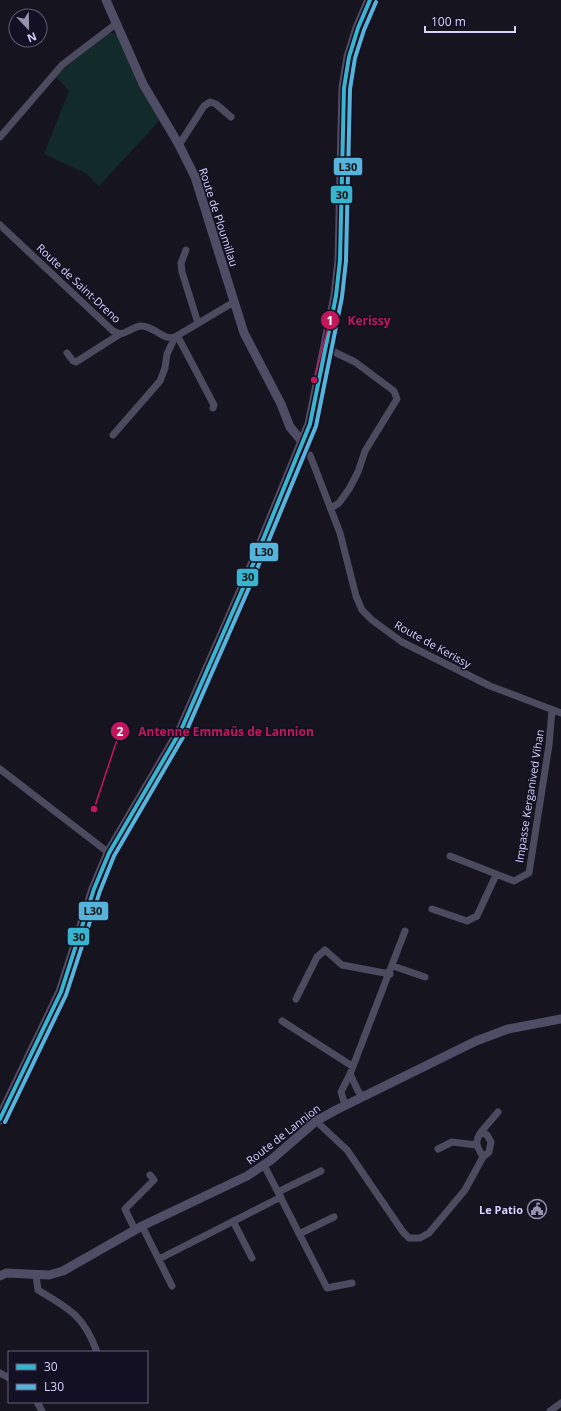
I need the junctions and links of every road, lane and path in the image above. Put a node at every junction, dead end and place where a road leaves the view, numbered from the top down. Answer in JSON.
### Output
{"nodes":[{"id":1,"x":106,"y":0,"type":"edge"},
{"id":2,"x":370,"y":0,"type":"edge"},
{"id":3,"x":117,"y":23,"type":"junction"},
{"id":4,"x":231,"y":117,"type":"dead end"},
{"id":5,"x":0,"y":137,"type":"edge"},
{"id":6,"x":179,"y":145,"type":"junction"},
{"id":7,"x":0,"y":225,"type":"edge"},
{"id":8,"x":186,"y":250,"type":"dead end"},
{"id":9,"x":234,"y":302,"type":"junction"},
{"id":10,"x":198,"y":323,"type":"junction"},
{"id":11,"x":120,"y":334,"type":"junction"},
{"id":12,"x":177,"y":337,"type":"junction"},
{"id":13,"x":326,"y":348,"type":"junction"},
{"id":14,"x":67,"y":353,"type":"dead end"},
{"id":15,"x":213,"y":408,"type":"dead end"},
{"id":16,"x":114,"y":435,"type":"dead end"},
{"id":17,"x":305,"y":440,"type":"junction"},
{"id":18,"x":310,"y":455,"type":"dead end"},
{"id":19,"x":331,"y":508,"type":"junction"},
{"id":20,"x":552,"y":710,"type":"junction"},
{"id":21,"x":561,"y":713,"type":"edge"},
{"id":22,"x":0,"y":769,"type":"edge"},
{"id":23,"x":109,"y":854,"type":"junction"},
{"id":24,"x":450,"y":856,"type":"dead end"},
{"id":25,"x":496,"y":875,"type":"junction"},
{"id":26,"x":432,"y":909,"type":"dead end"},
{"id":27,"x":405,"y":931,"type":"dead end"},
{"id":28,"x":393,"y":966,"type":"junction"},
{"id":29,"x":390,"y":974,"type":"junction"},
{"id":30,"x":425,"y":977,"type":"dead end"},
{"id":31,"x":296,"y":999,"type":"dead end"},
{"id":32,"x":561,"y":1019,"type":"edge"},
{"id":33,"x":282,"y":1021,"type":"dead end"},
{"id":34,"x":352,"y":1066,"type":"junction"},
{"id":35,"x":350,"y":1074,"type":"junction"},
{"id":36,"x":363,"y":1097,"type":"junction"},
{"id":37,"x":345,"y":1105,"type":"junction"},
{"id":38,"x":498,"y":1112,"type":"dead end"},
{"id":39,"x":0,"y":1119,"type":"edge"},
{"id":40,"x":316,"y":1121,"type":"junction"},
{"id":41,"x":481,"y":1132,"type":"junction"},
{"id":42,"x":476,"y":1144,"type":"junction"},
{"id":43,"x":438,"y":1149,"type":"dead end"},
{"id":44,"x":483,"y":1157,"type":"junction"},
{"id":45,"x":264,"y":1165,"type":"junction"},
{"id":46,"x":321,"y":1170,"type":"dead end"},
{"id":47,"x":150,"y":1175,"type":"dead end"},
{"id":48,"x":279,"y":1195,"type":"junction"},
{"id":49,"x":334,"y":1217,"type":"dead end"},
{"id":50,"x":233,"y":1221,"type":"junction"},
{"id":51,"x":139,"y":1228,"type":"junction"},
{"id":52,"x":299,"y":1234,"type":"junction"},
{"id":53,"x":252,"y":1258,"type":"dead end"},
{"id":54,"x":159,"y":1259,"type":"junction"},
{"id":55,"x":36,"y":1275,"type":"junction"},
{"id":56,"x":0,"y":1276,"type":"edge"},
{"id":57,"x":352,"y":1283,"type":"dead end"},
{"id":58,"x":172,"y":1286,"type":"dead end"},
{"id":59,"x":97,"y":1351,"type":"edge"},
{"id":60,"x":561,"y":1403,"type":"edge"},
{"id":61,"x":550,"y":1411,"type":"edge"}],
"edges":[{"from":1,"to":3,"type":"street","name":"Route de Ploumillau"},
{"from":2,"to":13,"type":"main road"},
{"from":3,"to":5,"type":"street"},
{"from":3,"to":6,"type":"street","name":"Route de Ploumillau"},
{"from":4,"to":6,"type":"street"},
{"from":6,"to":9,"type":"street","name":"Route de Ploumillau"},
{"from":7,"to":11,"type":"street","name":"Route de Saint-Dreno"},
{"from":8,"to":10,"type":"street"},
{"from":9,"to":10,"type":"street"},
{"from":9,"to":17,"type":"street","name":"Route de Ploumillau"},
{"from":10,"to":12,"type":"street"},
{"from":11,"to":12,"type":"street","name":"Route de Saint-Dreno"},
{"from":11,"to":14,"type":"street"},
{"from":12,"to":15,"type":"street"},
{"from":12,"to":16,"type":"street"},
{"from":13,"to":17,"type":"main road"},
{"from":13,"to":19,"type":"street"},
{"from":17,"to":23,"type":"main road"},
{"from":18,"to":19,"type":"street","name":"Route de Kerissy"},
{"from":19,"to":20,"type":"street","name":"Route de Kerissy"},
{"from":20,"to":21,"type":"street","name":"Route de Kerissy"},
{"from":20,"to":25,"type":"street","name":"Impasse Kerganived Vihan"},
{"from":22,"to":23,"type":"street"},
{"from":23,"to":39,"type":"main road"},
{"from":24,"to":25,"type":"street"},
{"from":25,"to":26,"type":"street"},
{"from":27,"to":28,"type":"street"},
{"from":28,"to":29,"type":"street"},
{"from":28,"to":30,"type":"street"},
{"from":29,"to":31,"type":"street"},
{"from":29,"to":34,"type":"street"},
{"from":32,"to":36,"type":"street","name":"Route de Lannion"},
{"from":33,"to":34,"type":"street"},
{"from":34,"to":35,"type":"street"},
{"from":35,"to":36,"type":"street"},
{"from":35,"to":37,"type":"street"},
{"from":36,"to":37,"type":"street","name":"Route de Lannion"},
{"from":37,"to":40,"type":"street","name":"Route de Lannion"},
{"from":38,"to":41,"type":"street"},
{"from":40,"to":44,"type":"street"},
{"from":40,"to":45,"type":"street","name":"Route de Lannion"},
{"from":41,"to":42,"type":"street"},
{"from":41,"to":44,"type":"street"},
{"from":42,"to":43,"type":"street"},
{"from":42,"to":44,"type":"street"},
{"from":45,"to":48,"type":"street"},
{"from":45,"to":51,"type":"street","name":"Route de Lannion"},
{"from":46,"to":48,"type":"street"},
{"from":47,"to":51,"type":"street"},
{"from":48,"to":50,"type":"street"},
{"from":48,"to":52,"type":"street"},
{"from":49,"to":52,"type":"street"},
{"from":50,"to":53,"type":"street"},
{"from":50,"to":54,"type":"street"},
{"from":51,"to":54,"type":"street"},
{"from":51,"to":55,"type":"street","name":"Route de Lannion"},
{"from":52,"to":57,"type":"street"},
{"from":54,"to":58,"type":"street"},
{"from":55,"to":56,"type":"street","name":"Route de Lannion"},
{"from":55,"to":59,"type":"street"},
{"from":60,"to":61,"type":"street"}]}
